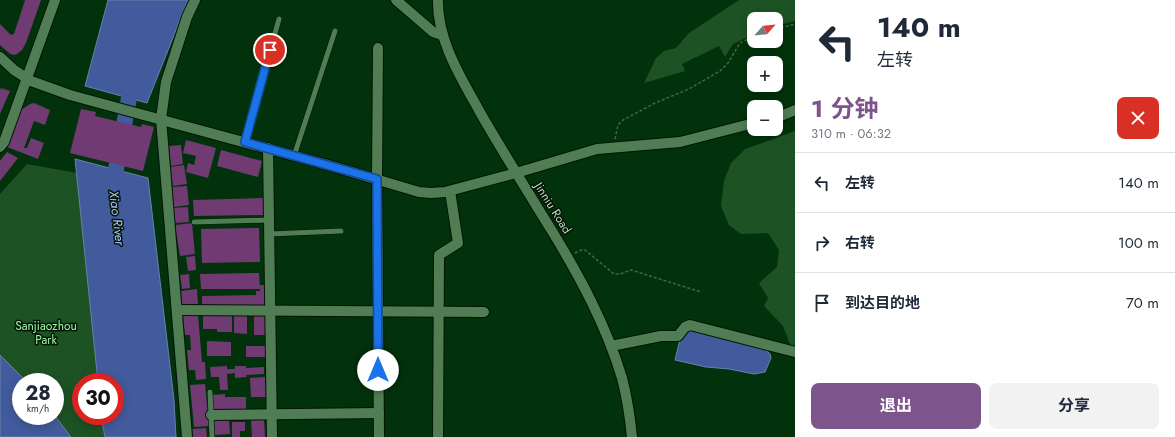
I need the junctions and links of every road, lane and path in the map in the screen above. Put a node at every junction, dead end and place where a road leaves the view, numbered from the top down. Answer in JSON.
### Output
{"nodes":[{"id":1,"x":55,"y":0,"type":"edge"},
{"id":2,"x":195,"y":0,"type":"edge"},
{"id":3,"x":396,"y":0,"type":"edge"},
{"id":4,"x":438,"y":0,"type":"edge"},
{"id":5,"x":279,"y":19,"type":"dead end"},
{"id":6,"x":795,"y":24,"type":"edge"},
{"id":7,"x":783,"y":27,"type":"edge"},
{"id":8,"x":335,"y":31,"type":"dead end"},
{"id":9,"x":442,"y":35,"type":"junction"},
{"id":10,"x":747,"y":40,"type":"edge"},
{"id":11,"x":378,"y":48,"type":"dead end"},
{"id":12,"x":0,"y":57,"type":"edge"},
{"id":13,"x":27,"y":78,"type":"junction"},
{"id":14,"x":795,"y":110,"type":"edge"},
{"id":15,"x":783,"y":115,"type":"edge"},
{"id":16,"x":158,"y":118,"type":"junction"},
{"id":17,"x":747,"y":125,"type":"edge"},
{"id":18,"x":245,"y":142,"type":"junction"},
{"id":19,"x":0,"y":147,"type":"edge"},
{"id":20,"x":613,"y":147,"type":"junction"},
{"id":21,"x":268,"y":148,"type":"junction"},
{"id":22,"x":294,"y":156,"type":"junction"},
{"id":23,"x":516,"y":173,"type":"junction"},
{"id":24,"x":377,"y":179,"type":"junction"},
{"id":25,"x":450,"y":191,"type":"junction"},
{"id":26,"x":269,"y":220,"type":"junction"},
{"id":27,"x":194,"y":222,"type":"dead end"},
{"id":28,"x":341,"y":231,"type":"dead end"},
{"id":29,"x":269,"y":234,"type":"junction"},
{"id":30,"x":567,"y":257,"type":"junction"},
{"id":31,"x":701,"y":292,"type":"dead end"},
{"id":32,"x":177,"y":310,"type":"junction"},
{"id":33,"x":270,"y":311,"type":"junction"},
{"id":34,"x":378,"y":311,"type":"junction"},
{"id":35,"x":439,"y":312,"type":"junction"},
{"id":36,"x":484,"y":312,"type":"dead end"},
{"id":37,"x":611,"y":346,"type":"junction"},
{"id":38,"x":795,"y":352,"type":"edge"},
{"id":39,"x":210,"y":392,"type":"dead end"},
{"id":40,"x":379,"y":413,"type":"junction"},
{"id":41,"x":211,"y":415,"type":"junction"},
{"id":42,"x":271,"y":415,"type":"junction"},
{"id":43,"x":187,"y":437,"type":"edge"},
{"id":44,"x":212,"y":437,"type":"edge"},
{"id":45,"x":272,"y":437,"type":"edge"},
{"id":46,"x":379,"y":437,"type":"edge"},
{"id":47,"x":438,"y":437,"type":"edge"},
{"id":48,"x":632,"y":437,"type":"edge"}],
"edges":[{"from":1,"to":13,"type":"street"},
{"from":2,"to":16,"type":"street"},
{"from":3,"to":9,"type":"street"},
{"from":4,"to":9,"type":"street","name":"Jinniu Road"},
{"from":5,"to":18,"type":"lane"},
{"from":6,"to":7,"type":"path"},
{"from":8,"to":22,"type":"lane"},
{"from":9,"to":23,"type":"street","name":"Jinniu Road"},
{"from":10,"to":20,"type":"path"},
{"from":11,"to":24,"type":"street"},
{"from":12,"to":13,"type":"street"},
{"from":13,"to":16,"type":"street"},
{"from":13,"to":19,"type":"street"},
{"from":14,"to":15,"type":"street"},
{"from":16,"to":18,"type":"street"},
{"from":16,"to":32,"type":"street"},
{"from":17,"to":20,"type":"street"},
{"from":18,"to":21,"type":"street"},
{"from":20,"to":23,"type":"street"},
{"from":21,"to":22,"type":"street"},
{"from":21,"to":26,"type":"street"},
{"from":22,"to":24,"type":"street"},
{"from":23,"to":25,"type":"street"},
{"from":23,"to":30,"type":"street","name":"Jinniu Road"},
{"from":24,"to":25,"type":"street"},
{"from":24,"to":34,"type":"street"},
{"from":25,"to":35,"type":"street"},
{"from":26,"to":27,"type":"lane"},
{"from":26,"to":29,"type":"street"},
{"from":28,"to":29,"type":"lane"},
{"from":29,"to":33,"type":"street"},
{"from":30,"to":31,"type":"path"},
{"from":30,"to":37,"type":"street","name":"Jinniu Road"},
{"from":32,"to":33,"type":"street"},
{"from":32,"to":43,"type":"street"},
{"from":33,"to":34,"type":"street"},
{"from":33,"to":42,"type":"street"},
{"from":34,"to":35,"type":"street"},
{"from":34,"to":40,"type":"street"},
{"from":35,"to":36,"type":"street"},
{"from":35,"to":47,"type":"street"},
{"from":37,"to":38,"type":"street"},
{"from":37,"to":48,"type":"street","name":"Jinniu Road"},
{"from":39,"to":41,"type":"lane"},
{"from":40,"to":42,"type":"street"},
{"from":40,"to":46,"type":"street"},
{"from":41,"to":42,"type":"street"},
{"from":41,"to":44,"type":"lane"},
{"from":42,"to":45,"type":"street"}]}
